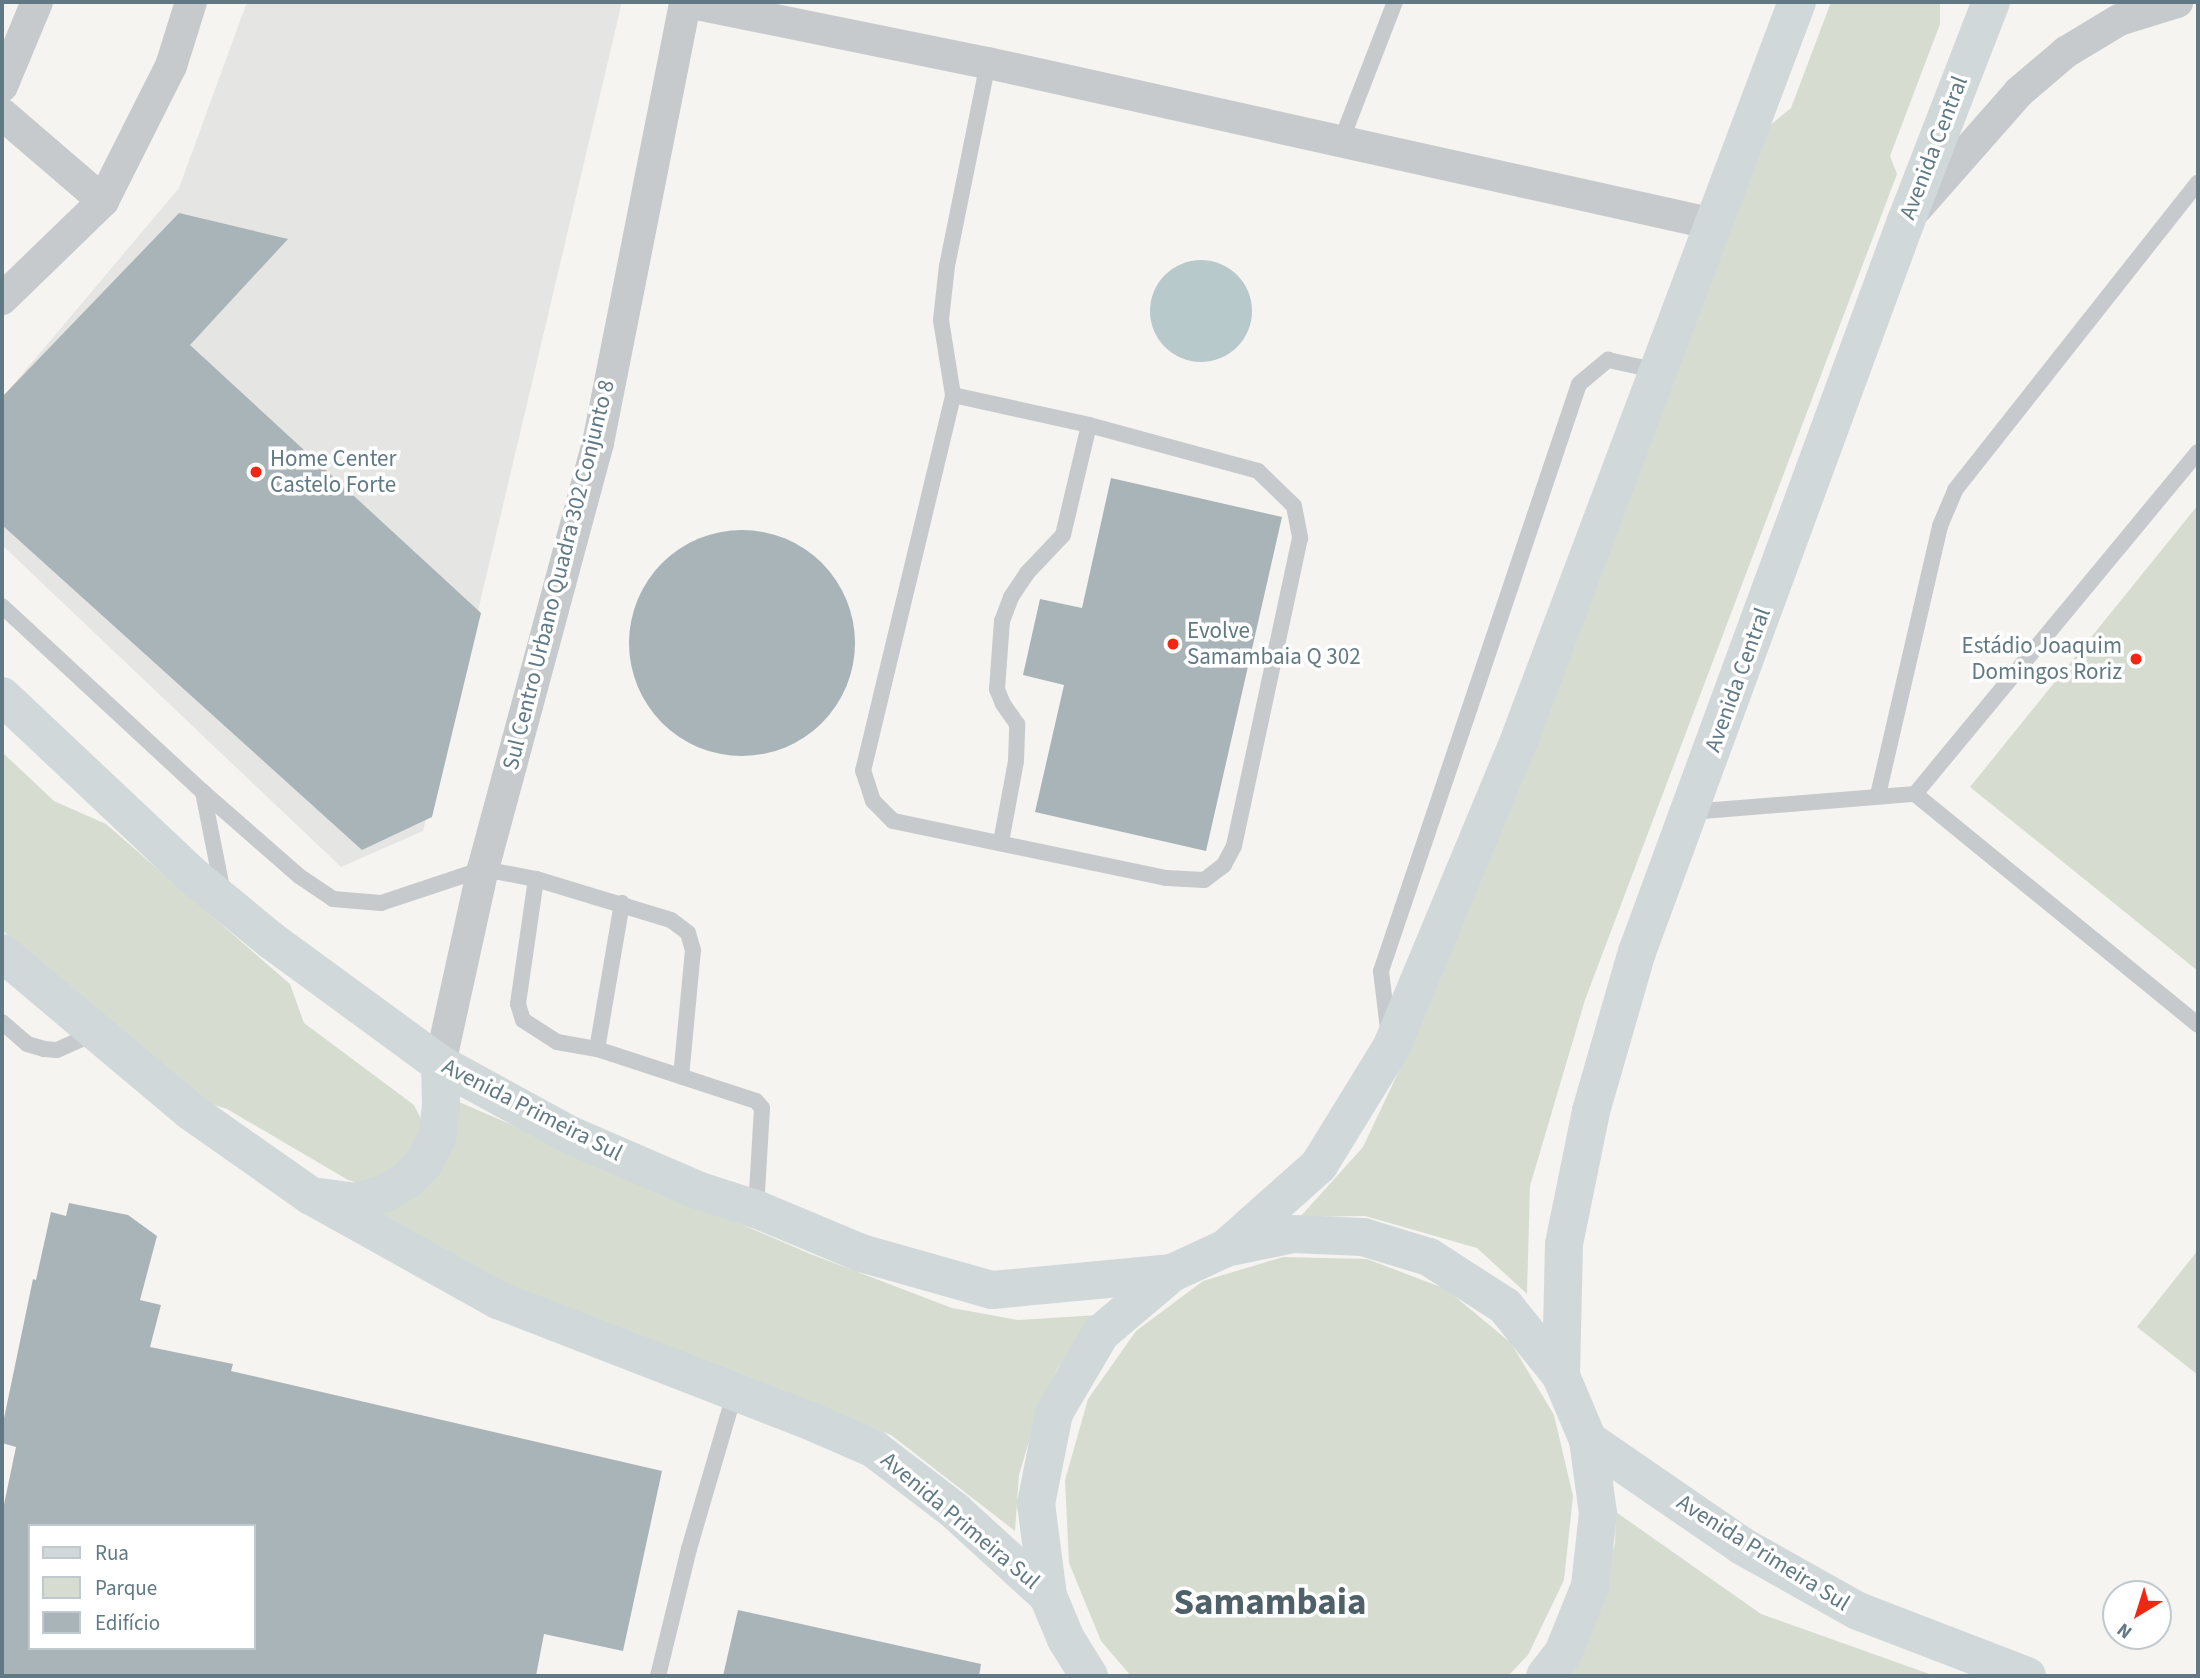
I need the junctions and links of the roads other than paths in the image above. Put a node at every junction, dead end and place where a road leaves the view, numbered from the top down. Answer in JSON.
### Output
{"nodes":[{"id":1,"x":37,"y":2,"type":"edge"},
{"id":2,"x":191,"y":2,"type":"edge"},
{"id":3,"x":686,"y":2,"type":"edge"},
{"id":4,"x":1395,"y":2,"type":"edge"},
{"id":5,"x":1797,"y":2,"type":"edge"},
{"id":6,"x":2177,"y":2,"type":"edge"},
{"id":7,"x":1980,"y":9,"type":"edge"},
{"id":8,"x":988,"y":63,"type":"junction"},
{"id":9,"x":2,"y":86,"type":"edge"},
{"id":10,"x":2,"y":114,"type":"edge"},
{"id":11,"x":1341,"y":142,"type":"junction"},
{"id":12,"x":2198,"y":182,"type":"edge"},
{"id":13,"x":103,"y":201,"type":"junction"},
{"id":14,"x":1906,"y":221,"type":"junction"},
{"id":15,"x":1714,"y":224,"type":"junction"},
{"id":16,"x":2,"y":299,"type":"edge"},
{"id":17,"x":1659,"y":371,"type":"junction"},
{"id":18,"x":953,"y":394,"type":"junction"},
{"id":19,"x":1089,"y":425,"type":"junction"},
{"id":20,"x":2198,"y":452,"type":"edge"},
{"id":21,"x":2,"y":606,"type":"edge"},
{"id":22,"x":2,"y":696,"type":"edge"},
{"id":23,"x":203,"y":792,"type":"junction"},
{"id":24,"x":1915,"y":794,"type":"junction"},
{"id":25,"x":1878,"y":795,"type":"junction"},
{"id":26,"x":1690,"y":812,"type":"junction"},
{"id":27,"x":1001,"y":842,"type":"junction"},
{"id":28,"x":483,"y":869,"type":"junction"},
{"id":29,"x":536,"y":879,"type":"junction"},
{"id":30,"x":225,"y":902,"type":"junction"},
{"id":31,"x":622,"y":903,"type":"junction"},
{"id":32,"x":2,"y":953,"type":"edge"},
{"id":33,"x":2,"y":1022,"type":"edge"},
{"id":34,"x":2198,"y":1025,"type":"edge"},
{"id":35,"x":95,"y":1032,"type":"junction"},
{"id":36,"x":1391,"y":1048,"type":"junction"},
{"id":37,"x":597,"y":1049,"type":"junction"},
{"id":38,"x":440,"y":1063,"type":"junction"},
{"id":39,"x":681,"y":1076,"type":"junction"},
{"id":40,"x":311,"y":1196,"type":"junction"},
{"id":41,"x":756,"y":1209,"type":"junction"},
{"id":42,"x":1226,"y":1248,"type":"junction"},
{"id":43,"x":1172,"y":1273,"type":"junction"},
{"id":44,"x":1561,"y":1376,"type":"junction"},
{"id":45,"x":735,"y":1391,"type":"junction"},
{"id":46,"x":1588,"y":1440,"type":"junction"},
{"id":47,"x":1048,"y":1596,"type":"junction"},
{"id":48,"x":658,"y":1676,"type":"edge"},
{"id":49,"x":1088,"y":1676,"type":"edge"},
{"id":50,"x":1545,"y":1676,"type":"edge"},
{"id":51,"x":2027,"y":1676,"type":"edge"}],
"edges":[{"from":1,"to":9,"type":"street"},
{"from":2,"to":13,"type":"street"},
{"from":3,"to":8,"type":"street"},
{"from":3,"to":28,"type":"street","name":"Sul Centro Urbano Quadra 302 Conjunto 8"},
{"from":4,"to":11,"type":"lane"},
{"from":5,"to":15,"type":"main road"},
{"from":6,"to":14,"type":"street"},
{"from":7,"to":14,"type":"main road","name":"Avenida Central"},
{"from":8,"to":11,"type":"street"},
{"from":8,"to":18,"type":"lane"},
{"from":10,"to":13,"type":"street"},
{"from":11,"to":15,"type":"street"},
{"from":12,"to":25,"type":"lane"},
{"from":13,"to":16,"type":"street"},
{"from":14,"to":26,"type":"main road","name":"Avenida Central"},
{"from":15,"to":17,"type":"main road"},
{"from":17,"to":36,"type":"main road"},
{"from":17,"to":36,"type":"lane"},
{"from":18,"to":19,"type":"lane"},
{"from":18,"to":27,"type":"lane"},
{"from":19,"to":27,"type":"lane"},
{"from":19,"to":27,"type":"lane"},
{"from":20,"to":24,"type":"lane"},
{"from":21,"to":23,"type":"lane"},
{"from":22,"to":30,"type":"main road","name":"Avenida Primeira Sul"},
{"from":23,"to":28,"type":"lane"},
{"from":23,"to":30,"type":"lane"},
{"from":24,"to":25,"type":"lane"},
{"from":24,"to":34,"type":"lane"},
{"from":25,"to":26,"type":"lane"},
{"from":26,"to":44,"type":"main road","name":"Avenida Central"},
{"from":28,"to":29,"type":"lane"},
{"from":28,"to":38,"type":"street","name":"Sul Centro Urbano Quadra 302 Conjunto 8"},
{"from":29,"to":31,"type":"lane"},
{"from":29,"to":37,"type":"lane"},
{"from":30,"to":38,"type":"main road","name":"Avenida Primeira Sul"},
{"from":31,"to":37,"type":"lane"},
{"from":31,"to":39,"type":"lane"},
{"from":32,"to":35,"type":"main road","name":"Avenida Primeira Sul"},
{"from":33,"to":35,"type":"lane"},
{"from":35,"to":40,"type":"main road","name":"Avenida Primeira Sul"},
{"from":36,"to":42,"type":"main road"},
{"from":37,"to":39,"type":"lane"},
{"from":38,"to":40,"type":"main road"},
{"from":38,"to":41,"type":"main road","name":"Avenida Primeira Sul"},
{"from":39,"to":41,"type":"lane"},
{"from":40,"to":45,"type":"main road","name":"Avenida Primeira Sul"},
{"from":41,"to":43,"type":"main road","name":"Avenida Primeira Sul"},
{"from":42,"to":43,"type":"main road"},
{"from":42,"to":44,"type":"main road"},
{"from":43,"to":47,"type":"main road"},
{"from":44,"to":46,"type":"main road"},
{"from":45,"to":47,"type":"main road","name":"Avenida Primeira Sul"},
{"from":45,"to":48,"type":"lane"},
{"from":46,"to":50,"type":"main road"},
{"from":46,"to":51,"type":"main road","name":"Avenida Primeira Sul"},
{"from":47,"to":49,"type":"main road"}]}
